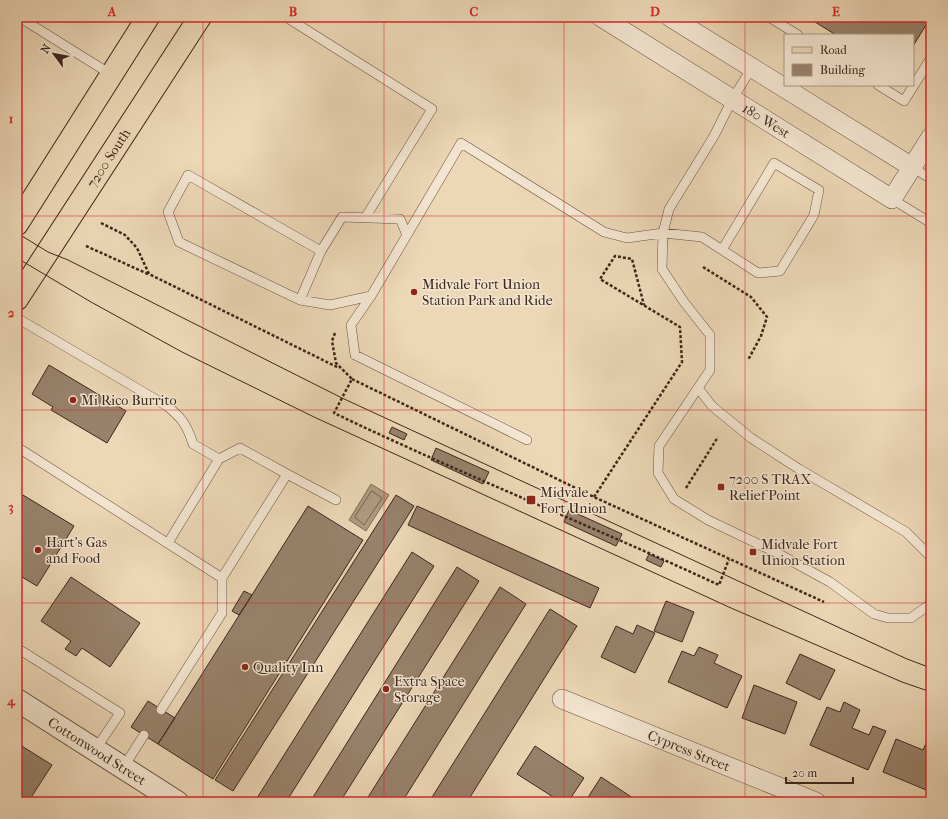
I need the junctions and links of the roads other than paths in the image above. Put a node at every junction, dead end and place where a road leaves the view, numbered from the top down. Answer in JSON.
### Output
{"nodes":[{"id":1,"x":19,"y":17,"type":"edge"},
{"id":2,"x":148,"y":17,"type":"edge"},
{"id":3,"x":200,"y":17,"type":"edge"},
{"id":4,"x":286,"y":17,"type":"edge"},
{"id":5,"x":601,"y":17,"type":"edge"},
{"id":6,"x":670,"y":17,"type":"edge"},
{"id":7,"x":769,"y":17,"type":"edge"},
{"id":8,"x":796,"y":34,"type":"edge"},
{"id":9,"x":931,"y":58,"type":"edge"},
{"id":10,"x":751,"y":69,"type":"junction"},
{"id":11,"x":112,"y":75,"type":"junction"},
{"id":12,"x":914,"y":85,"type":"edge"},
{"id":13,"x":880,"y":86,"type":"edge"},
{"id":14,"x":913,"y":86,"type":"edge"},
{"id":15,"x":732,"y":100,"type":"junction"},
{"id":16,"x":931,"y":137,"type":"edge"},
{"id":17,"x":912,"y":167,"type":"junction"},
{"id":18,"x":931,"y":179,"type":"edge"},
{"id":19,"x":892,"y":199,"type":"junction"},
{"id":20,"x":365,"y":218,"type":"junction"},
{"id":21,"x":931,"y":223,"type":"edge"},
{"id":22,"x":17,"y":224,"type":"edge"},
{"id":23,"x":663,"y":233,"type":"junction"},
{"id":24,"x":407,"y":235,"type":"junction"},
{"id":25,"x":722,"y":250,"type":"junction"},
{"id":26,"x":321,"y":251,"type":"junction"},
{"id":27,"x":371,"y":296,"type":"junction"},
{"id":28,"x":17,"y":299,"type":"edge"},
{"id":29,"x":300,"y":300,"type":"junction"},
{"id":30,"x":17,"y":318,"type":"edge"},
{"id":31,"x":698,"y":388,"type":"junction"},
{"id":32,"x":527,"y":440,"type":"dead end"},
{"id":33,"x":17,"y":447,"type":"edge"},
{"id":34,"x":219,"y":459,"type":"junction"},
{"id":35,"x":287,"y":474,"type":"junction"},
{"id":36,"x":336,"y":500,"type":"dead end"},
{"id":37,"x":168,"y":543,"type":"junction"},
{"id":38,"x":931,"y":557,"type":"edge"},
{"id":39,"x":222,"y":578,"type":"junction"},
{"id":40,"x":931,"y":600,"type":"edge"},
{"id":41,"x":17,"y":648,"type":"edge"},
{"id":42,"x":562,"y":699,"type":"dead end"},
{"id":43,"x":17,"y":700,"type":"edge"},
{"id":44,"x":161,"y":710,"type":"dead end"},
{"id":45,"x":144,"y":735,"type":"dead end"},
{"id":46,"x":95,"y":750,"type":"junction"},
{"id":47,"x":123,"y":768,"type":"junction"},
{"id":48,"x":790,"y":798,"type":"edge"},
{"id":49,"x":177,"y":802,"type":"edge"},
{"id":50,"x":816,"y":802,"type":"edge"}],
"edges":[{"from":1,"to":11,"type":"lane"},
{"from":2,"to":11,"type":"main road"},
{"from":3,"to":28,"type":"main road","name":"7200 South"},
{"from":4,"to":20,"type":"lane"},
{"from":5,"to":15,"type":"street","name":"180 West"},
{"from":6,"to":10,"type":"street"},
{"from":7,"to":8,"type":"lane"},
{"from":9,"to":12,"type":"lane"},
{"from":10,"to":15,"type":"lane"},
{"from":10,"to":17,"type":"street"},
{"from":11,"to":22,"type":"main road"},
{"from":13,"to":14,"type":"lane"},
{"from":15,"to":19,"type":"street","name":"180 West"},
{"from":15,"to":23,"type":"lane"},
{"from":16,"to":17,"type":"street"},
{"from":17,"to":18,"type":"lane"},
{"from":17,"to":19,"type":"street"},
{"from":19,"to":21,"type":"lane","name":"180 West"},
{"from":20,"to":24,"type":"lane"},
{"from":20,"to":26,"type":"lane"},
{"from":23,"to":24,"type":"lane"},
{"from":23,"to":25,"type":"lane"},
{"from":23,"to":31,"type":"lane"},
{"from":24,"to":27,"type":"lane"},
{"from":25,"to":25,"type":"lane"},
{"from":26,"to":29,"type":"lane"},
{"from":26,"to":29,"type":"lane"},
{"from":27,"to":29,"type":"lane"},
{"from":27,"to":32,"type":"lane"},
{"from":30,"to":34,"type":"lane"},
{"from":31,"to":38,"type":"lane"},
{"from":31,"to":40,"type":"lane"},
{"from":33,"to":37,"type":"lane"},
{"from":34,"to":35,"type":"lane"},
{"from":34,"to":37,"type":"lane"},
{"from":35,"to":36,"type":"lane"},
{"from":35,"to":39,"type":"lane"},
{"from":37,"to":39,"type":"lane"},
{"from":39,"to":44,"type":"lane"},
{"from":41,"to":46,"type":"lane"},
{"from":42,"to":48,"type":"street","name":"Cypress Street"},
{"from":43,"to":46,"type":"street","name":"Cottonwood Street"},
{"from":45,"to":47,"type":"lane"},
{"from":46,"to":47,"type":"street","name":"Cottonwood Street"},
{"from":47,"to":49,"type":"street","name":"Cottonwood Street"},
{"from":48,"to":50,"type":"street","name":"Cypress Street"}]}
